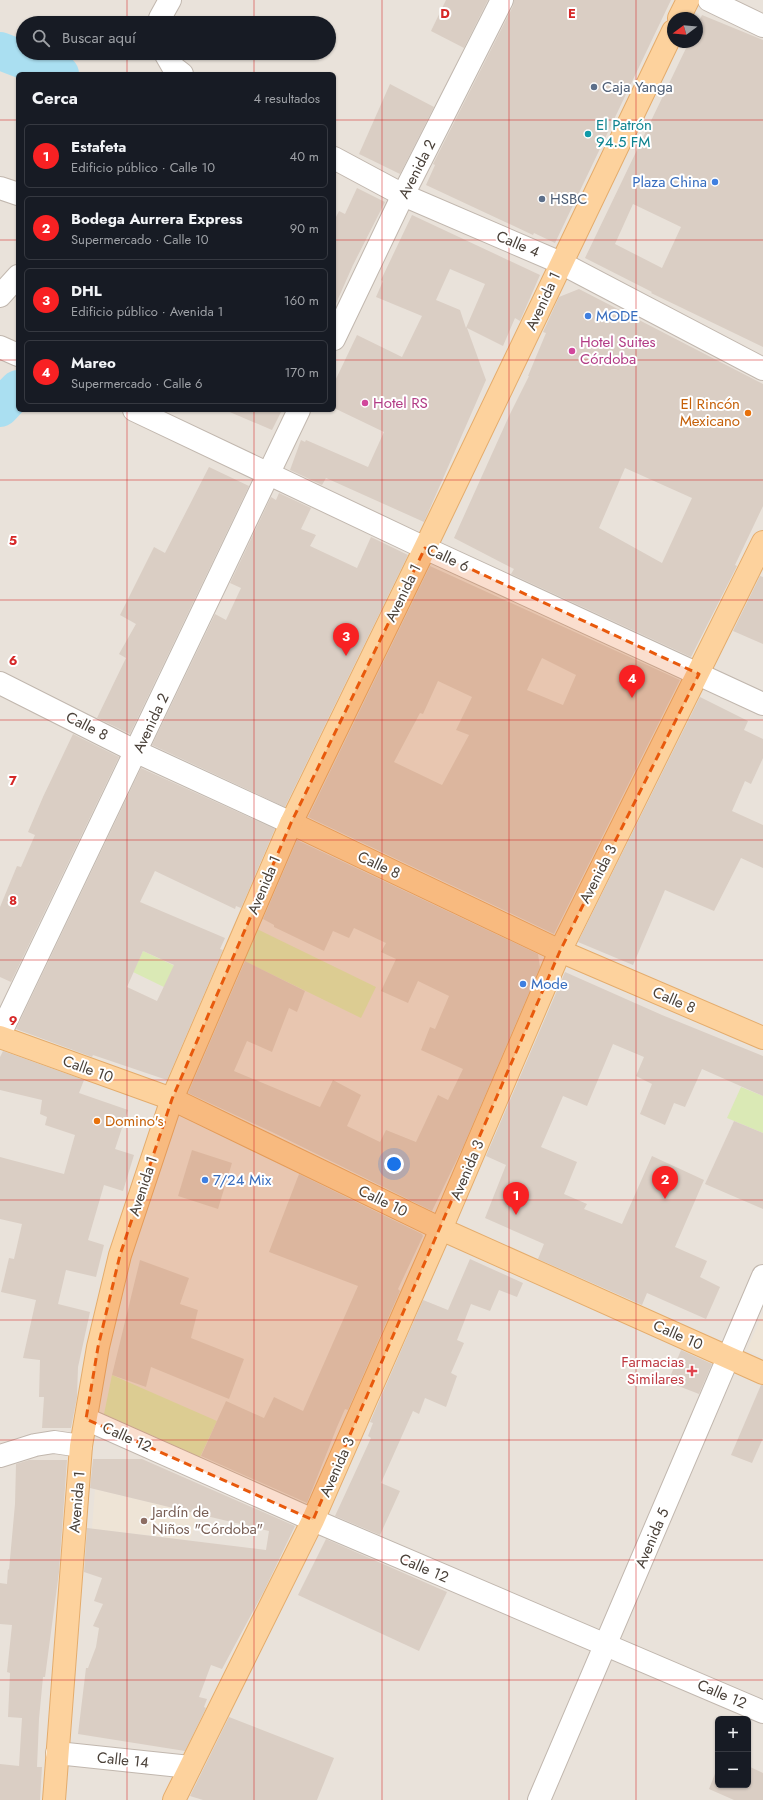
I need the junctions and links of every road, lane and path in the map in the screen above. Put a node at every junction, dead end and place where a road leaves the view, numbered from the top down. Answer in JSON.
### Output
{"nodes":[{"id":1,"x":170,"y":0,"type":"edge"},
{"id":2,"x":502,"y":0,"type":"edge"},
{"id":3,"x":688,"y":0,"type":"edge"},
{"id":4,"x":709,"y":0,"type":"edge"},
{"id":5,"x":683,"y":12,"type":"edge"},
{"id":6,"x":161,"y":16,"type":"edge"},
{"id":7,"x":763,"y":26,"type":"edge"},
{"id":8,"x":667,"y":43,"type":"edge"},
{"id":9,"x":169,"y":60,"type":"edge"},
{"id":10,"x":179,"y":72,"type":"edge"},
{"id":11,"x":336,"y":159,"type":"edge"},
{"id":12,"x":0,"y":188,"type":"edge"},
{"id":13,"x":16,"y":193,"type":"edge"},
{"id":14,"x":403,"y":195,"type":"junction"},
{"id":15,"x":561,"y":263,"type":"junction"},
{"id":16,"x":16,"y":278,"type":"edge"},
{"id":17,"x":0,"y":296,"type":"edge"},
{"id":18,"x":336,"y":335,"type":"edge"},
{"id":19,"x":0,"y":347,"type":"edge"},
{"id":20,"x":16,"y":354,"type":"edge"},
{"id":21,"x":763,"y":369,"type":"edge"},
{"id":22,"x":138,"y":412,"type":"edge"},
{"id":23,"x":299,"y":412,"type":"edge"},
{"id":24,"x":268,"y":474,"type":"junction"},
{"id":25,"x":763,"y":542,"type":"edge"},
{"id":26,"x":425,"y":548,"type":"junction"},
{"id":27,"x":699,"y":674,"type":"junction"},
{"id":28,"x":0,"y":683,"type":"edge"},
{"id":29,"x":763,"y":704,"type":"edge"},
{"id":30,"x":137,"y":752,"type":"junction"},
{"id":31,"x":290,"y":823,"type":"junction"},
{"id":32,"x":560,"y":951,"type":"junction"},
{"id":33,"x":0,"y":1034,"type":"edge"},
{"id":34,"x":0,"y":1038,"type":"edge"},
{"id":35,"x":763,"y":1038,"type":"edge"},
{"id":36,"x":172,"y":1099,"type":"junction"},
{"id":37,"x":441,"y":1229,"type":"junction"},
{"id":38,"x":763,"y":1276,"type":"edge"},
{"id":39,"x":729,"y":1358,"type":"junction"},
{"id":40,"x":763,"y":1374,"type":"edge"},
{"id":41,"x":86,"y":1419,"type":"junction"},
{"id":42,"x":81,"y":1446,"type":"junction"},
{"id":43,"x":0,"y":1456,"type":"edge"},
{"id":44,"x":313,"y":1520,"type":"junction"},
{"id":45,"x":606,"y":1646,"type":"junction"},
{"id":46,"x":763,"y":1712,"type":"edge"},
{"id":47,"x":57,"y":1753,"type":"junction"},
{"id":48,"x":190,"y":1767,"type":"junction"},
{"id":49,"x":54,"y":1800,"type":"edge"},
{"id":50,"x":174,"y":1800,"type":"edge"},
{"id":51,"x":540,"y":1800,"type":"edge"}],
"edges":[{"from":1,"to":6,"type":"street"},
{"from":2,"to":14,"type":"street","name":"Avenida 2"},
{"from":3,"to":5,"type":"main road"},
{"from":4,"to":7,"type":"street"},
{"from":8,"to":15,"type":"main road","name":"Avenida 1"},
{"from":9,"to":10,"type":"street"},
{"from":11,"to":14,"type":"street","name":"Calle 4"},
{"from":12,"to":13,"type":"street"},
{"from":14,"to":15,"type":"street","name":"Calle 4"},
{"from":14,"to":18,"type":"street","name":"Avenida 2"},
{"from":15,"to":21,"type":"street","name":"Calle 4"},
{"from":15,"to":26,"type":"main road","name":"Avenida 1"},
{"from":16,"to":17,"type":"street"},
{"from":19,"to":20,"type":"street"},
{"from":22,"to":24,"type":"street","name":"Calle 6"},
{"from":23,"to":24,"type":"street","name":"Avenida 2"},
{"from":24,"to":26,"type":"street","name":"Calle 6"},
{"from":24,"to":30,"type":"street","name":"Avenida 2"},
{"from":25,"to":27,"type":"main road","name":"Avenida 3"},
{"from":26,"to":27,"type":"street","name":"Calle 6"},
{"from":26,"to":31,"type":"main road","name":"Avenida 1"},
{"from":27,"to":29,"type":"street","name":"Calle 6"},
{"from":27,"to":32,"type":"main road","name":"Avenida 3"},
{"from":28,"to":30,"type":"street","name":"Calle 8"},
{"from":30,"to":31,"type":"street","name":"Calle 8"},
{"from":30,"to":33,"type":"street","name":"Avenida 2"},
{"from":31,"to":32,"type":"main road","name":"Calle 8"},
{"from":31,"to":36,"type":"main road","name":"Avenida 1"},
{"from":32,"to":35,"type":"main road","name":"Calle 8"},
{"from":32,"to":37,"type":"main road","name":"Avenida 3"},
{"from":34,"to":36,"type":"main road","name":"Calle 10"},
{"from":36,"to":37,"type":"main road","name":"Calle 10"},
{"from":36,"to":41,"type":"main road","name":"Avenida 1"},
{"from":37,"to":39,"type":"main road","name":"Calle 10"},
{"from":37,"to":44,"type":"main road","name":"Avenida 3"},
{"from":38,"to":39,"type":"street","name":"Avenida 5"},
{"from":39,"to":40,"type":"main road","name":"Calle 10"},
{"from":39,"to":45,"type":"street","name":"Avenida 5"},
{"from":41,"to":42,"type":"main road","name":"Avenida 1"},
{"from":41,"to":44,"type":"street","name":"Calle 12"},
{"from":42,"to":43,"type":"street","name":"Calle 12"},
{"from":42,"to":47,"type":"main road","name":"Avenida 1"},
{"from":44,"to":45,"type":"street","name":"Calle 12"},
{"from":44,"to":48,"type":"main road","name":"Avenida 3"},
{"from":45,"to":46,"type":"street","name":"Calle 12"},
{"from":45,"to":51,"type":"street","name":"Avenida 5"},
{"from":47,"to":48,"type":"street","name":"Calle 14"},
{"from":47,"to":49,"type":"main road","name":"Avenida 1"},
{"from":48,"to":50,"type":"main road","name":"Avenida 3"}]}
